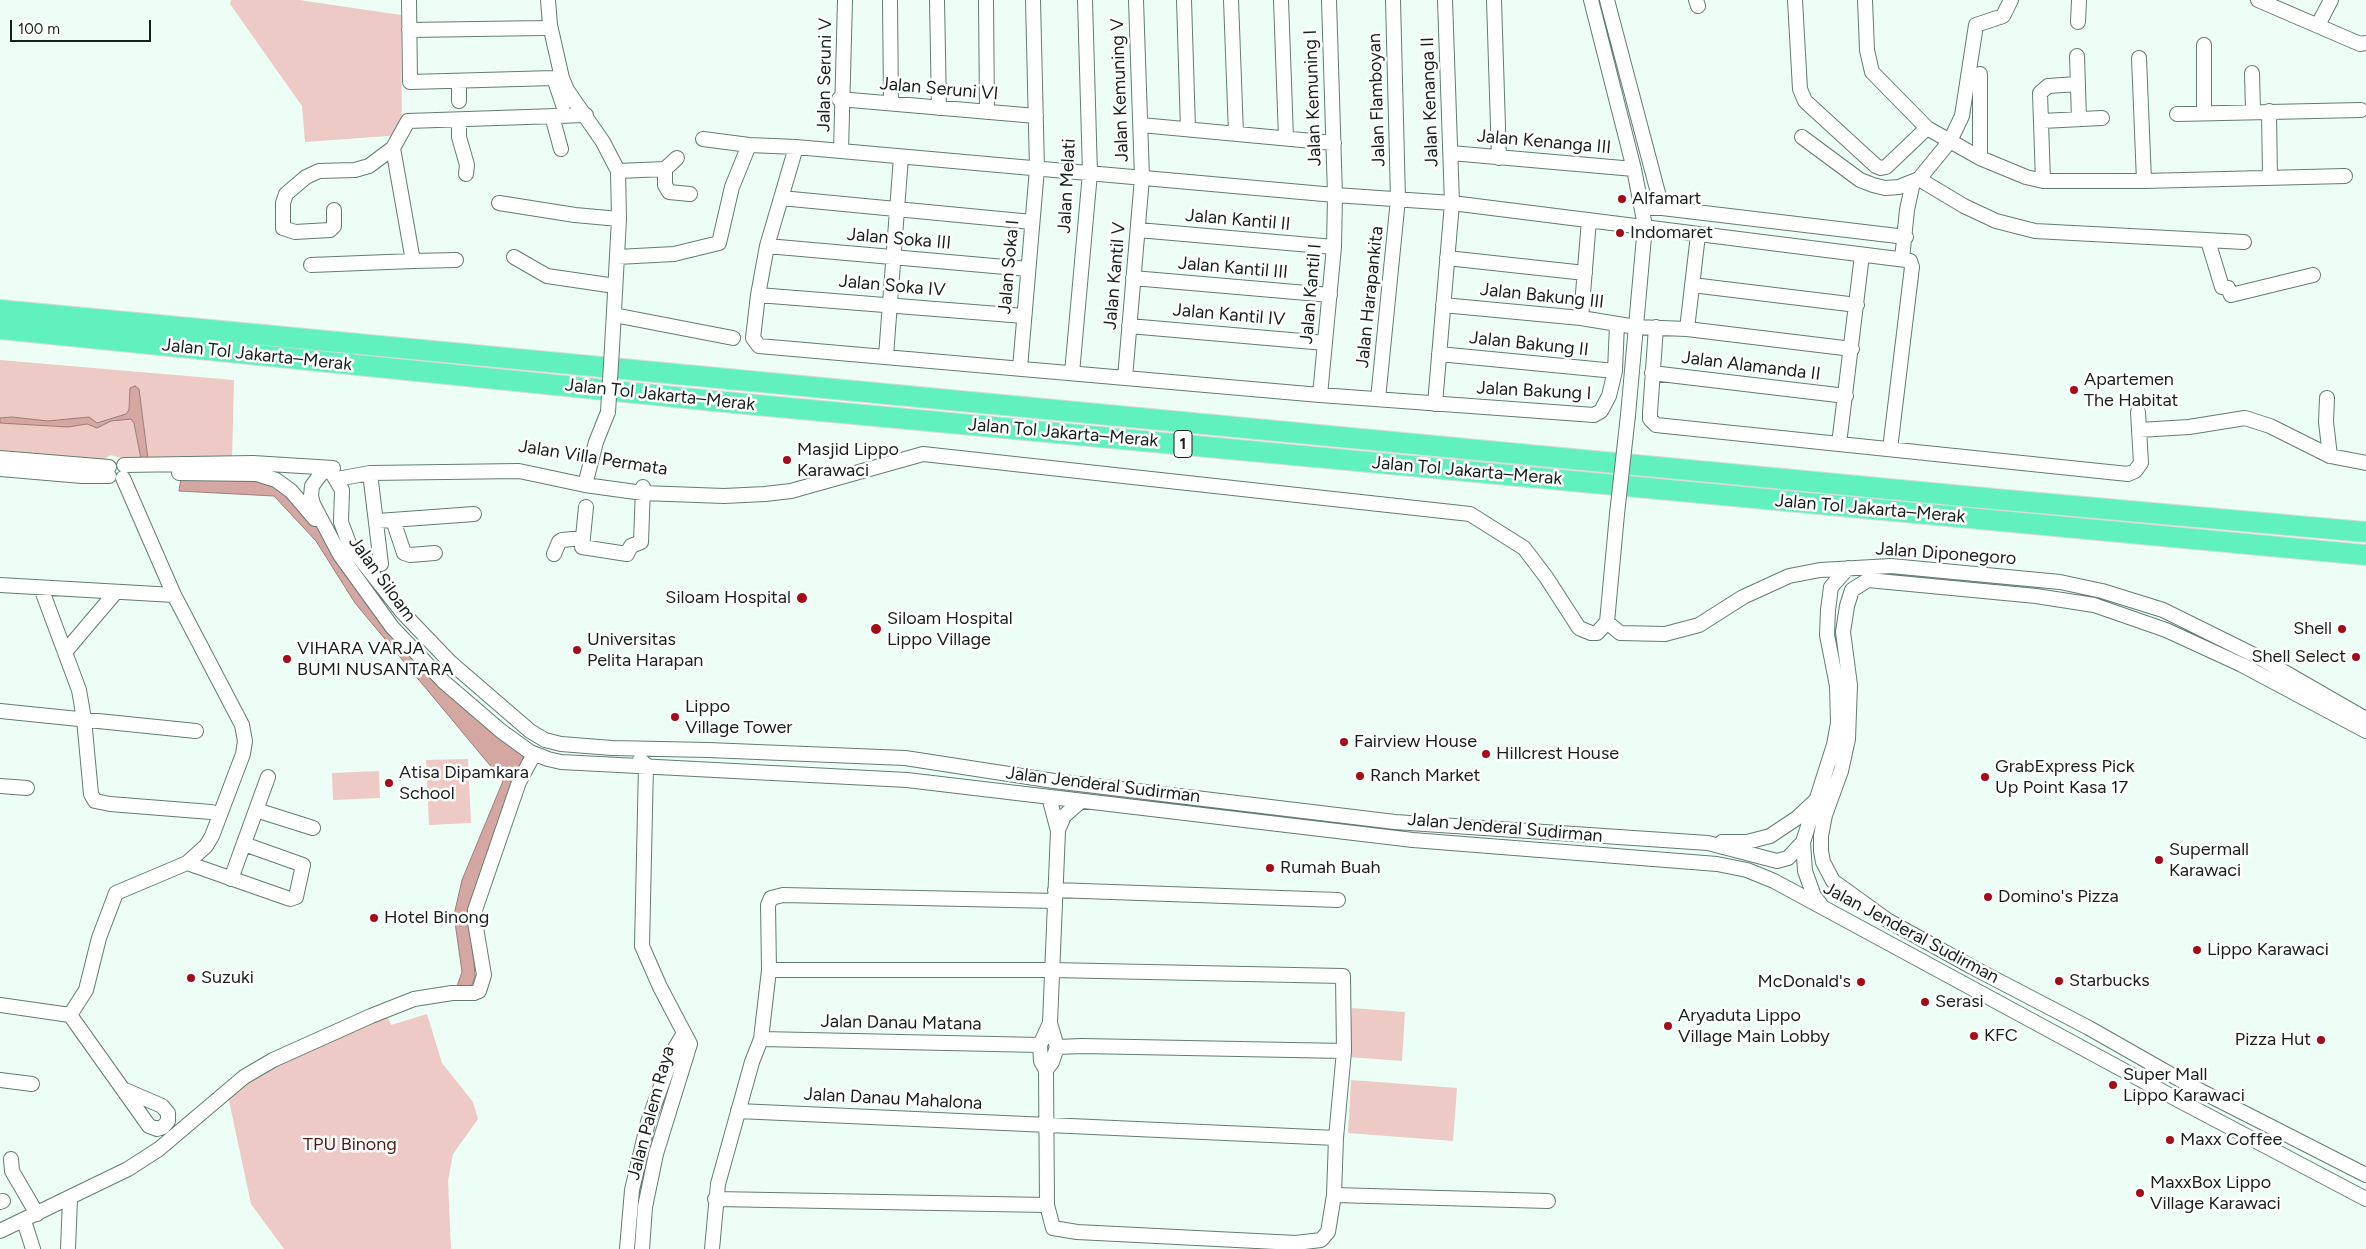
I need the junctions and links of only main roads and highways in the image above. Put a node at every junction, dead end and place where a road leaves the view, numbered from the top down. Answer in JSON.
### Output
{"nodes":[{"id":1,"x":0,"y":310,"type":"edge"},
{"id":2,"x":0,"y":330,"type":"edge"},
{"id":3,"x":2366,"y":532,"type":"edge"},
{"id":4,"x":2366,"y":555,"type":"edge"}],
"edges":[{"from":1,"to":3,"type":"highway","name":"Jalan Tol Jakarta–Merak","number":"1"},
{"from":2,"to":4,"type":"highway","name":"Jalan Tol Jakarta–Merak","number":"1"}]}
